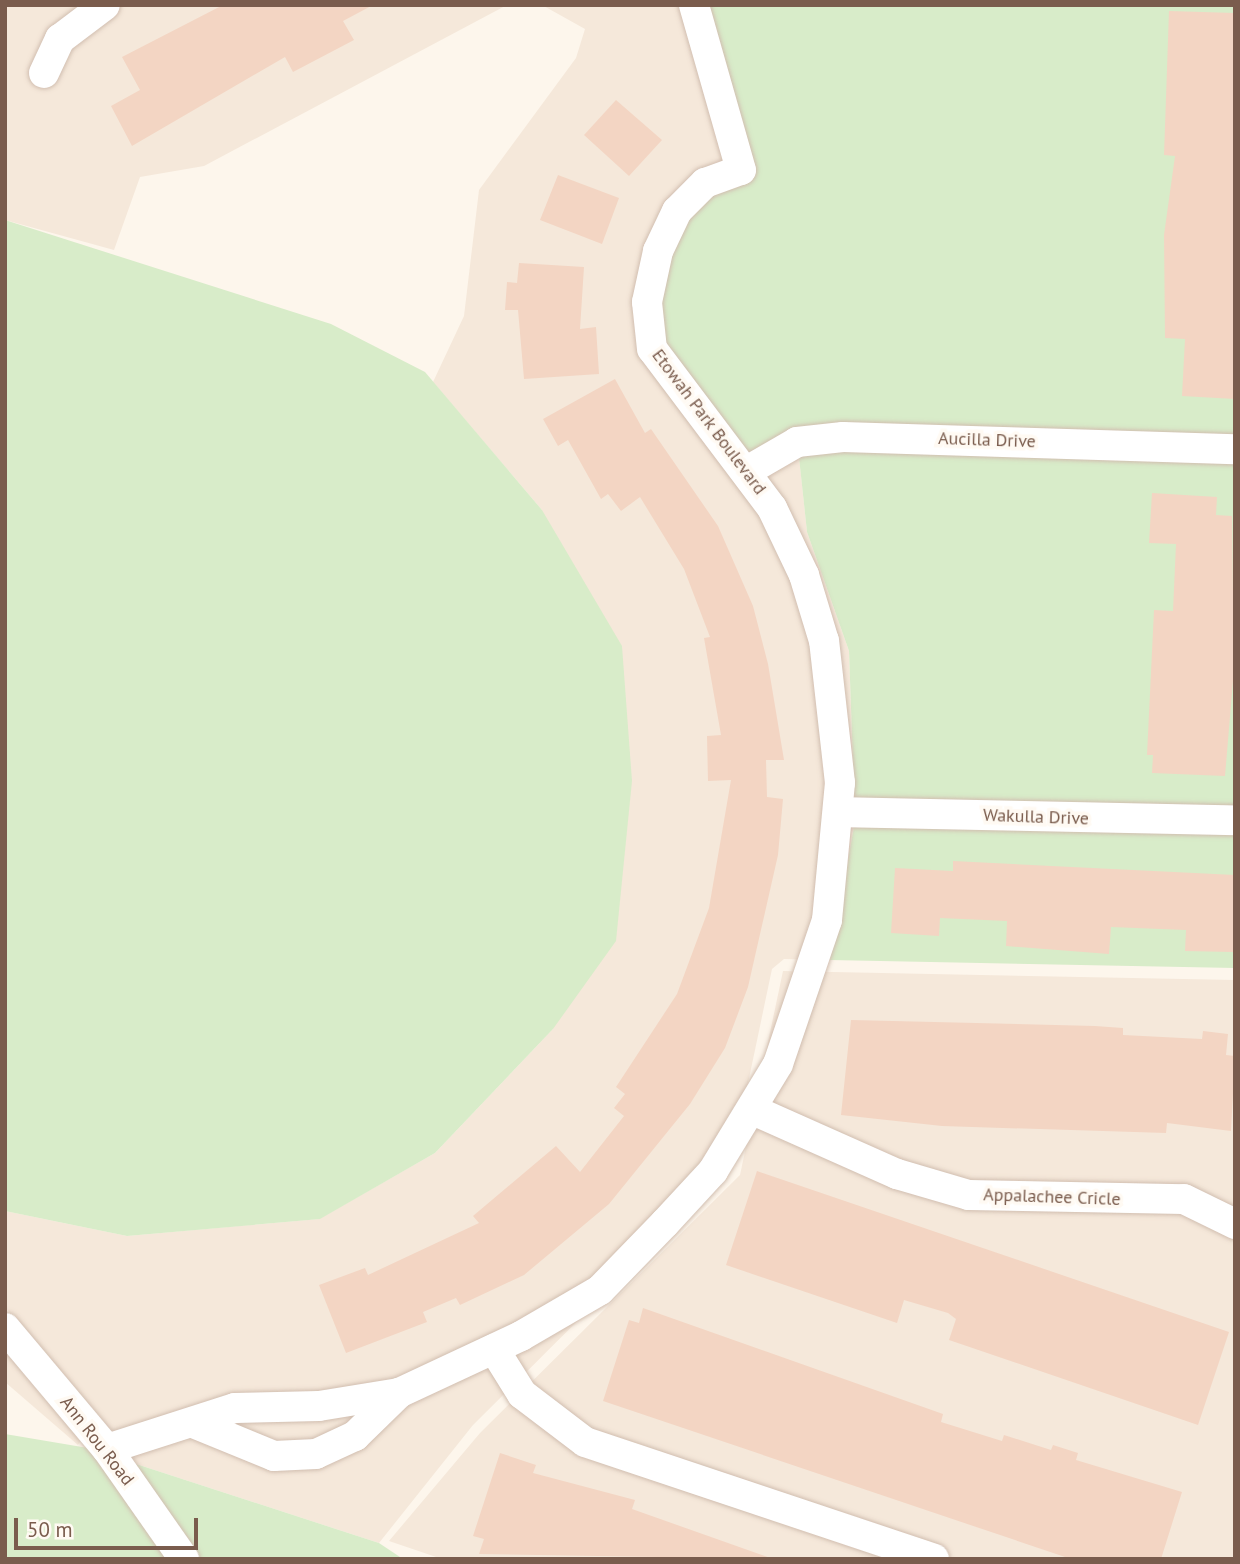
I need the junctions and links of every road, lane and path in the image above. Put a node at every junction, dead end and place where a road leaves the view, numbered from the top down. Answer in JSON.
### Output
{"nodes":[{"id":1,"x":105,"y":5,"type":"edge"},
{"id":2,"x":694,"y":5,"type":"edge"},
{"id":3,"x":44,"y":73,"type":"dead end"},
{"id":4,"x":1235,"y":449,"type":"edge"},
{"id":5,"x":747,"y":471,"type":"junction"},
{"id":6,"x":838,"y":811,"type":"junction"},
{"id":7,"x":1235,"y":820,"type":"edge"},
{"id":8,"x":753,"y":1110,"type":"junction"},
{"id":9,"x":1235,"y":1224,"type":"edge"},
{"id":10,"x":5,"y":1328,"type":"edge"},
{"id":11,"x":494,"y":1349,"type":"junction"},
{"id":12,"x":399,"y":1393,"type":"junction"},
{"id":13,"x":326,"y":1404,"type":"junction"},
{"id":14,"x":196,"y":1424,"type":"junction"},
{"id":15,"x":338,"y":1444,"type":"junction"},
{"id":16,"x":107,"y":1450,"type":"junction"},
{"id":17,"x":184,"y":1559,"type":"edge"},
{"id":18,"x":934,"y":1559,"type":"edge"}],
"edges":[{"from":1,"to":3,"type":"street"},
{"from":2,"to":5,"type":"street","name":"Etowah Park Boulevard"},
{"from":4,"to":5,"type":"street","name":"Aucilla Drive"},
{"from":5,"to":6,"type":"street","name":"Etowah Park Boulevard"},
{"from":6,"to":7,"type":"street","name":"Wakulla Drive"},
{"from":6,"to":8,"type":"street","name":"Etowah Park Boulevard"},
{"from":8,"to":9,"type":"street","name":"Appalachee Cricle"},
{"from":8,"to":11,"type":"street","name":"Etowah Park Boulevard"},
{"from":10,"to":16,"type":"street","name":"Ann Rou Road"},
{"from":11,"to":12,"type":"street","name":"Etowah Park Boulevard"},
{"from":11,"to":18,"type":"street"},
{"from":12,"to":13,"type":"street","name":"Etowah Park Boulevard"},
{"from":12,"to":15,"type":"street","name":"Etowah Park Boulevard"},
{"from":13,"to":14,"type":"street","name":"Etowah Park Boulevard"},
{"from":13,"to":15,"type":"street"},
{"from":14,"to":15,"type":"street","name":"Etowah Park Boulevard"},
{"from":14,"to":16,"type":"street","name":"Etowah Park Boulevard"},
{"from":16,"to":17,"type":"street","name":"Ann Rou Road"}]}
